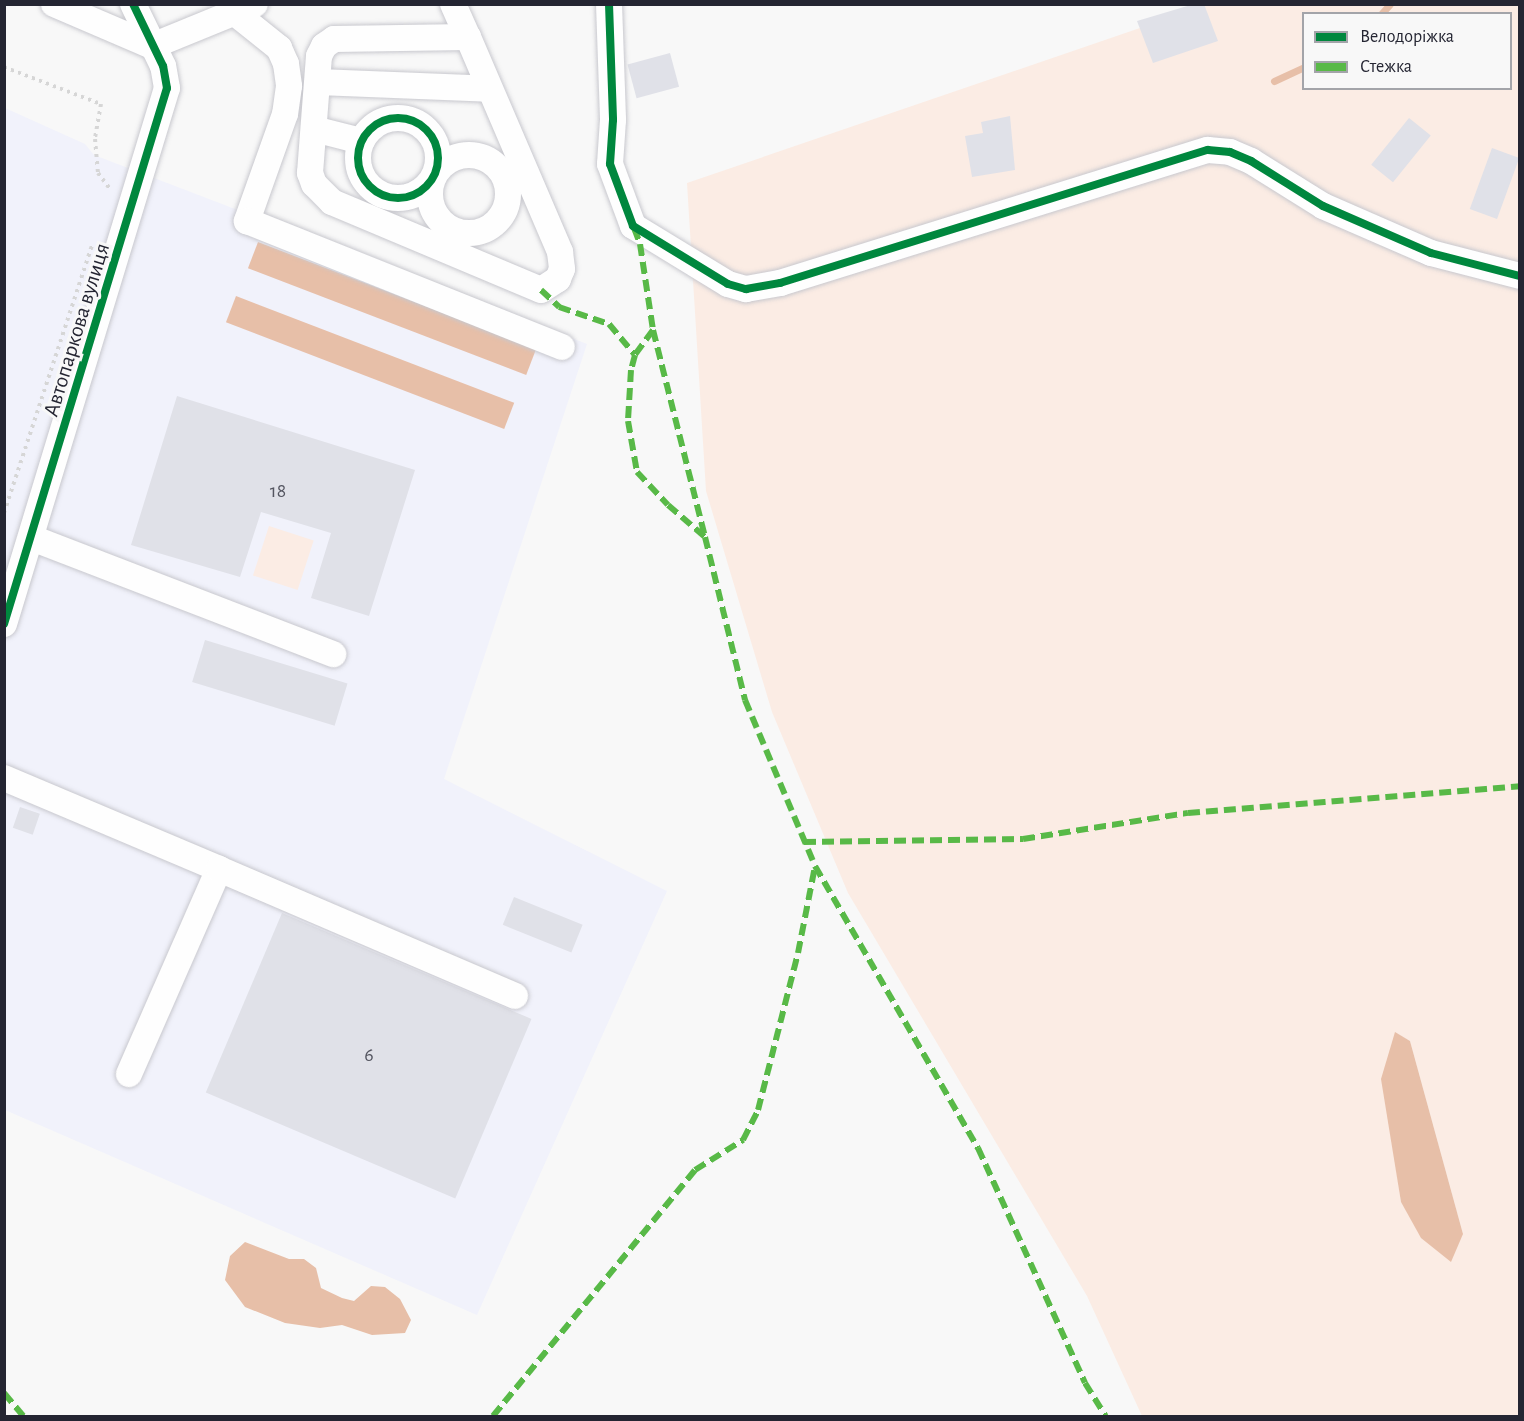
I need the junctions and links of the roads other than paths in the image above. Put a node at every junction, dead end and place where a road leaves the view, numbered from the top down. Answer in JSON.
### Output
{"nodes":[{"id":1,"x":54,"y":4,"type":"edge"},
{"id":2,"x":133,"y":4,"type":"edge"},
{"id":3,"x":453,"y":4,"type":"edge"},
{"id":4,"x":609,"y":4,"type":"edge"},
{"id":5,"x":245,"y":8,"type":"edge"},
{"id":6,"x":468,"y":37,"type":"junction"},
{"id":7,"x":152,"y":46,"type":"junction"},
{"id":8,"x":318,"y":82,"type":"junction"},
{"id":9,"x":489,"y":89,"type":"junction"},
{"id":10,"x":314,"y":129,"type":"junction"},
{"id":11,"x":361,"y":141,"type":"junction"},
{"id":12,"x":1520,"y":276,"type":"edge"},
{"id":13,"x":562,"y":346,"type":"dead end"},
{"id":14,"x":32,"y":538,"type":"junction"},
{"id":15,"x":4,"y":624,"type":"edge"},
{"id":16,"x":333,"y":654,"type":"dead end"},
{"id":17,"x":4,"y":777,"type":"edge"},
{"id":18,"x":219,"y":869,"type":"junction"},
{"id":19,"x":515,"y":996,"type":"dead end"},
{"id":20,"x":129,"y":1074,"type":"dead end"}],
"edges":[{"from":1,"to":7,"type":"street"},
{"from":2,"to":7,"type":"street","name":"Автопаркова вулиця"},
{"from":3,"to":6,"type":"street"},
{"from":4,"to":12,"type":"street"},
{"from":5,"to":7,"type":"street"},
{"from":5,"to":13,"type":"street"},
{"from":6,"to":8,"type":"street"},
{"from":6,"to":9,"type":"street"},
{"from":7,"to":14,"type":"street","name":"Автопаркова вулиця"},
{"from":8,"to":9,"type":"street"},
{"from":8,"to":10,"type":"street"},
{"from":9,"to":10,"type":"street"},
{"from":10,"to":11,"type":"street"},
{"from":11,"to":11,"type":"street"},
{"from":14,"to":15,"type":"street","name":"Автопаркова вулиця"},
{"from":14,"to":16,"type":"street"},
{"from":17,"to":18,"type":"street"},
{"from":18,"to":19,"type":"street"},
{"from":18,"to":20,"type":"street"}]}
